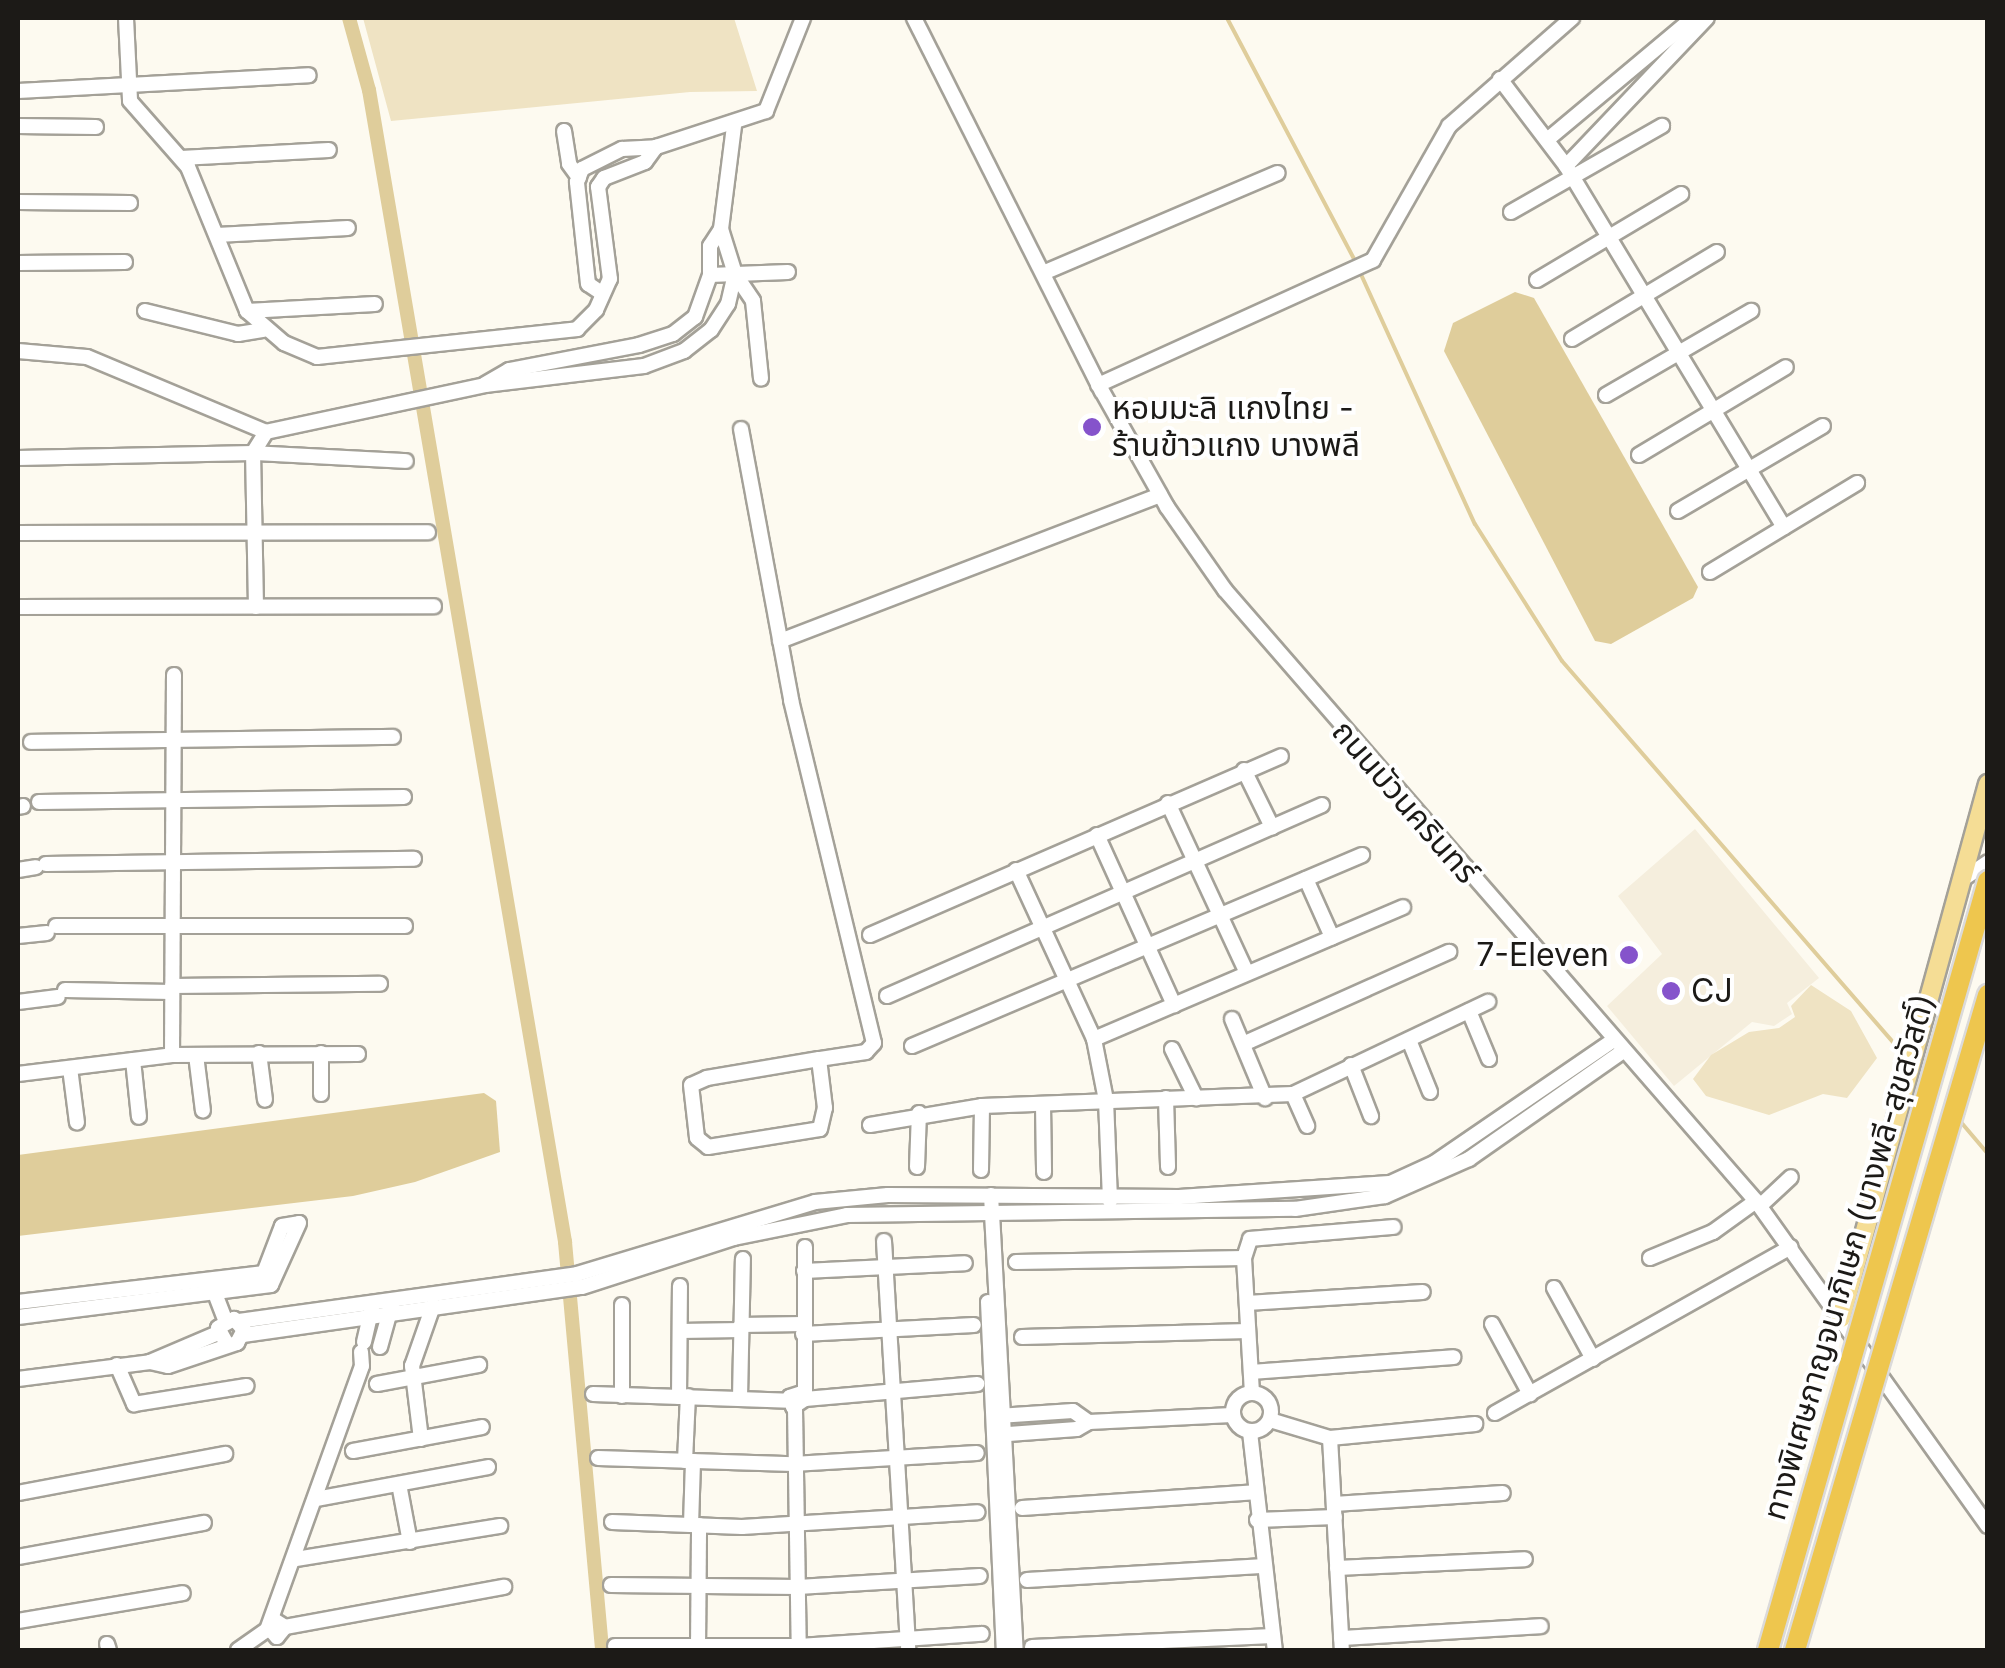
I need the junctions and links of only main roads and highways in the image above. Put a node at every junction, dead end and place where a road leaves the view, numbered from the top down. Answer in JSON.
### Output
{"nodes":[{"id":1,"x":1988,"y":784,"type":"edge"},
{"id":2,"x":1988,"y":881,"type":"edge"},
{"id":3,"x":1988,"y":995,"type":"edge"},
{"id":4,"x":1841,"y":1318,"type":"road end"},
{"id":5,"x":1768,"y":1650,"type":"edge"},
{"id":6,"x":1795,"y":1650,"type":"edge"}],
"edges":[{"from":1,"to":4,"type":"main road"},
{"from":2,"to":5,"type":"highway","name":"ทางพิเศษกาญจนาภิเษก (บางพลี-สุขสวัสดิ์)","bridge":true},
{"from":3,"to":6,"type":"highway","name":"ทางพิเศษกาญจนาภิเษก (บางพลี-สุขสวัสดิ์)","bridge":true}]}
